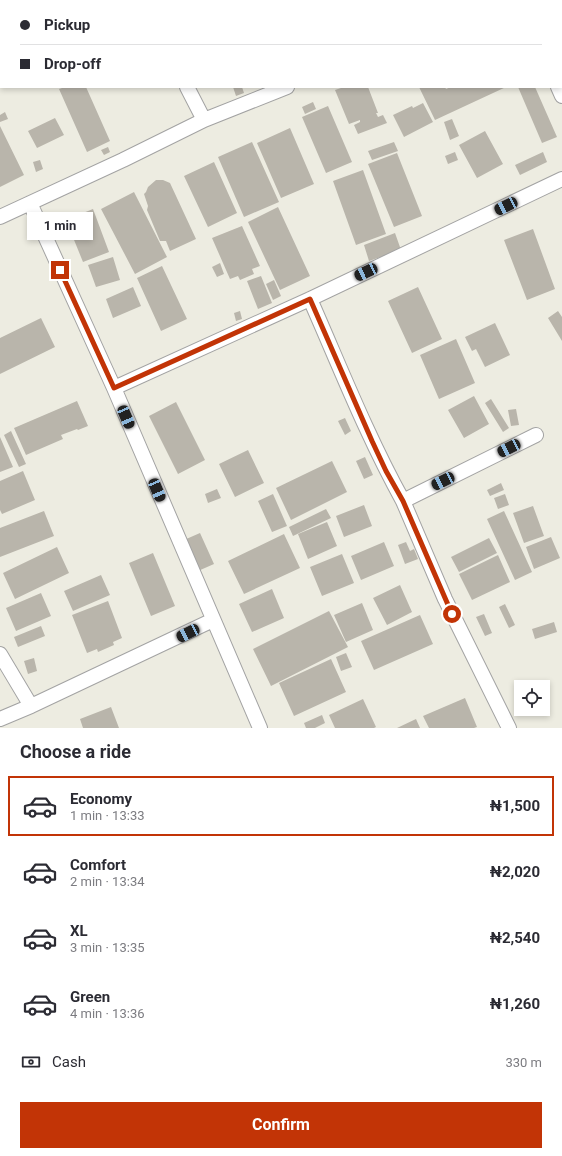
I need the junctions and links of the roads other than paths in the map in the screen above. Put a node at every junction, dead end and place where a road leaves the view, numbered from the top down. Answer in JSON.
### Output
{"nodes":[{"id":1,"x":188,"y":88,"type":"edge"},
{"id":2,"x":284,"y":88,"type":"edge"},
{"id":3,"x":204,"y":120,"type":"junction"},
{"id":4,"x":562,"y":179,"type":"edge"},
{"id":5,"x":30,"y":203,"type":"junction"},
{"id":6,"x":0,"y":216,"type":"edge"},
{"id":7,"x":310,"y":299,"type":"junction"},
{"id":8,"x":114,"y":388,"type":"junction"},
{"id":9,"x":536,"y":435,"type":"dead end"},
{"id":10,"x":403,"y":501,"type":"junction"},
{"id":11,"x":213,"y":620,"type":"junction"},
{"id":12,"x":0,"y":654,"type":"edge"},
{"id":13,"x":31,"y":706,"type":"junction"},
{"id":14,"x":0,"y":719,"type":"edge"},
{"id":15,"x":260,"y":728,"type":"edge"},
{"id":16,"x":509,"y":728,"type":"edge"}],
"edges":[{"from":1,"to":3,"type":"street"},
{"from":2,"to":3,"type":"street"},
{"from":3,"to":5,"type":"street"},
{"from":4,"to":7,"type":"street"},
{"from":5,"to":6,"type":"street"},
{"from":5,"to":8,"type":"street"},
{"from":7,"to":8,"type":"street"},
{"from":7,"to":10,"type":"street"},
{"from":8,"to":11,"type":"street"},
{"from":9,"to":10,"type":"street"},
{"from":10,"to":16,"type":"street"},
{"from":11,"to":13,"type":"street"},
{"from":11,"to":15,"type":"street"},
{"from":12,"to":13,"type":"street"},
{"from":13,"to":14,"type":"street"}]}
